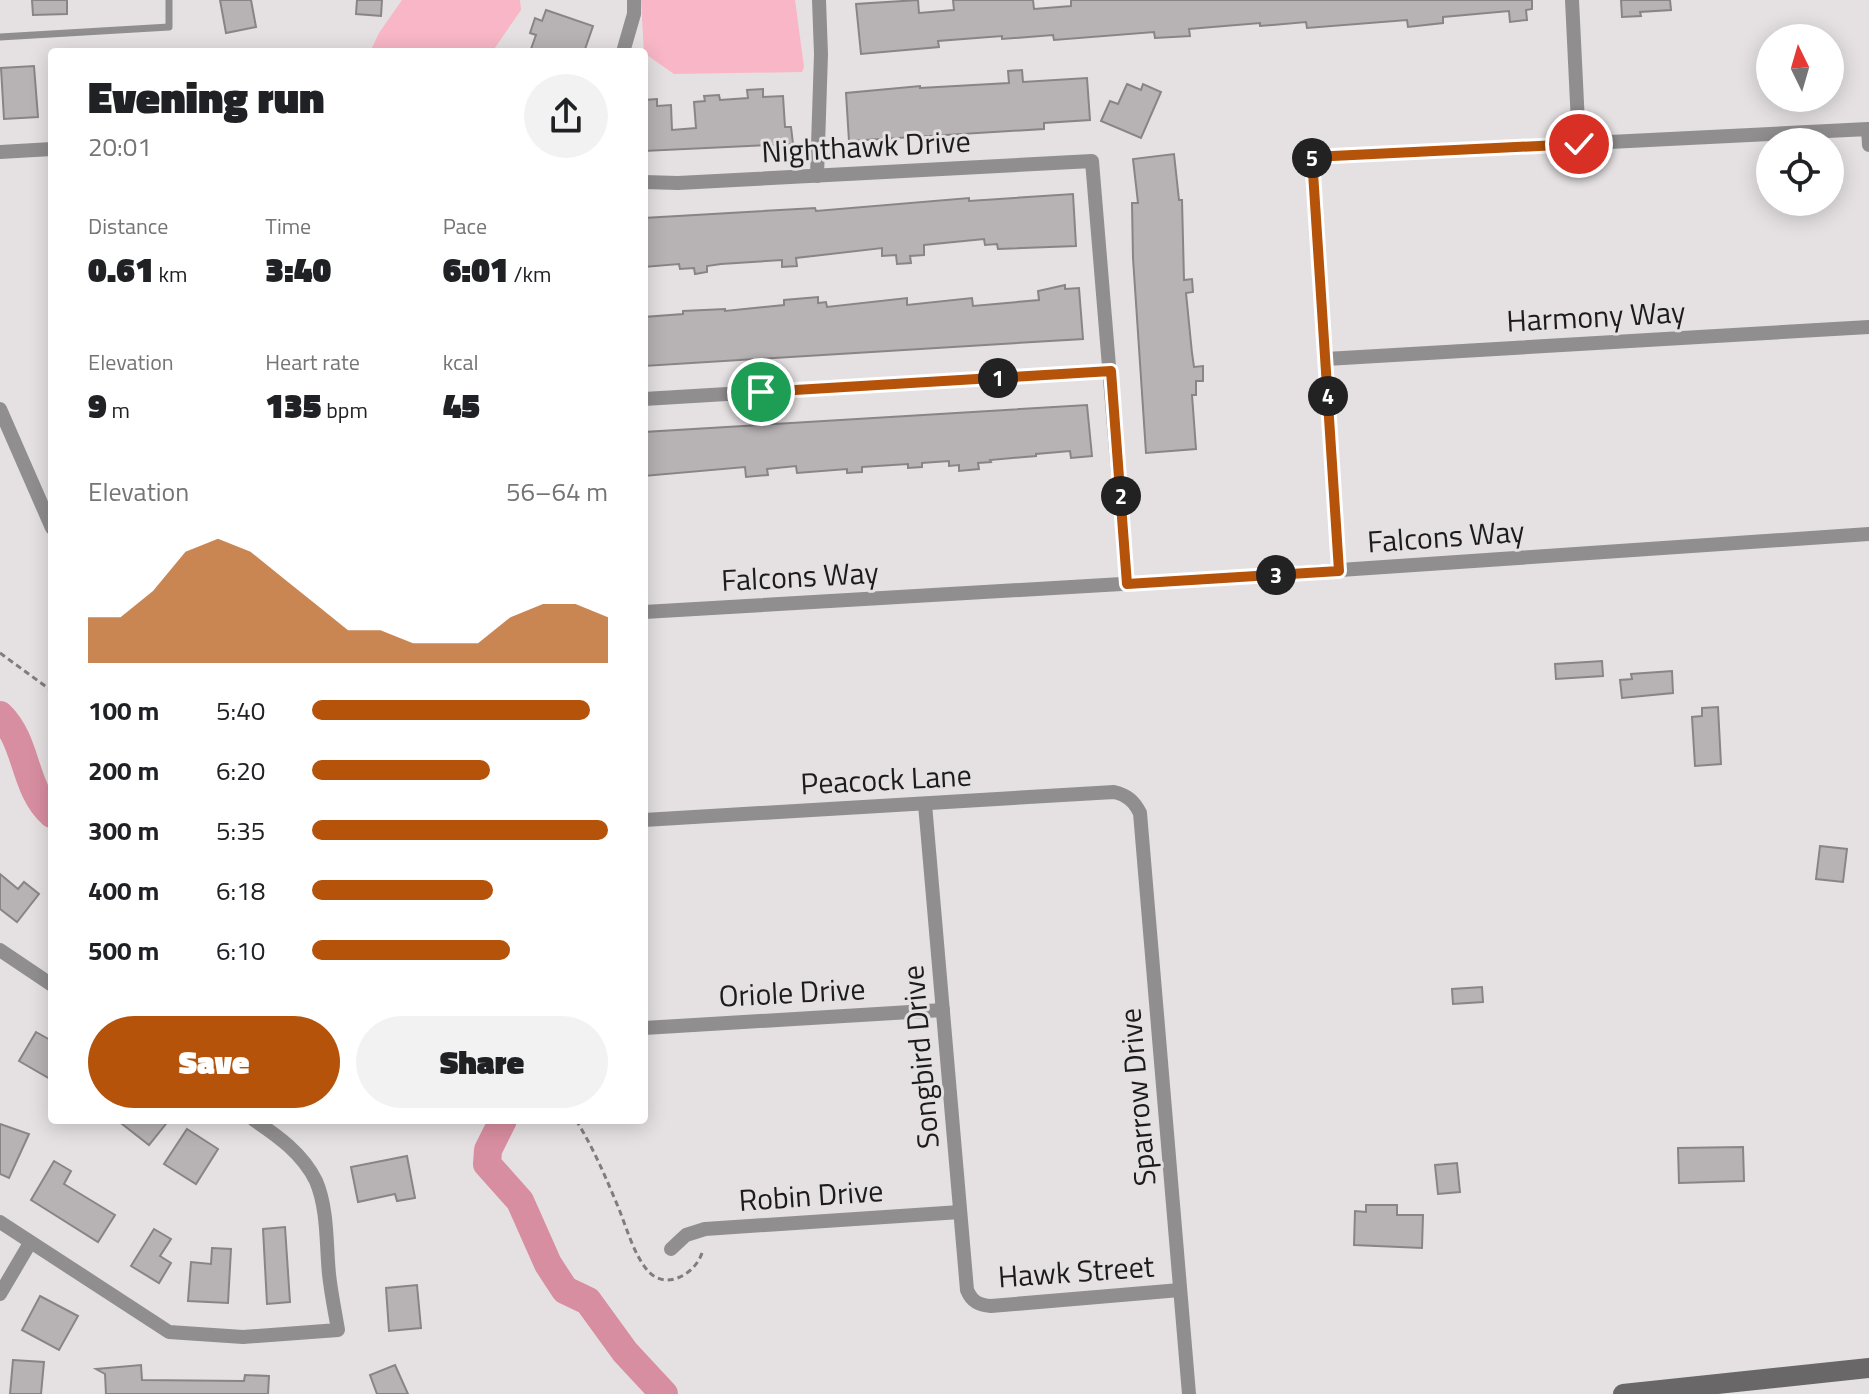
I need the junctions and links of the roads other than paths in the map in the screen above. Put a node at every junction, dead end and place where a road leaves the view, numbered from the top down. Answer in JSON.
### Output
{"nodes":[{"id":1,"x":169,"y":0,"type":"edge"},
{"id":2,"x":634,"y":0,"type":"edge"},
{"id":3,"x":819,"y":0,"type":"edge"},
{"id":4,"x":1572,"y":0,"type":"edge"},
{"id":5,"x":0,"y":37,"type":"edge"},
{"id":6,"x":624,"y":48,"type":"edge"},
{"id":7,"x":1868,"y":129,"type":"edge"},
{"id":8,"x":1579,"y":144,"type":"junction"},
{"id":9,"x":1869,"y":145,"type":"edge"},
{"id":10,"x":48,"y":149,"type":"edge"},
{"id":11,"x":0,"y":152,"type":"edge"},
{"id":12,"x":817,"y":176,"type":"junction"},
{"id":13,"x":648,"y":182,"type":"edge"},
{"id":14,"x":1869,"y":327,"type":"edge"},
{"id":15,"x":1326,"y":359,"type":"junction"},
{"id":16,"x":1111,"y":371,"type":"junction"},
{"id":17,"x":648,"y":399,"type":"edge"},
{"id":18,"x":0,"y":409,"type":"edge"},
{"id":19,"x":48,"y":519,"type":"edge"},
{"id":20,"x":1869,"y":534,"type":"edge"},
{"id":21,"x":1339,"y":571,"type":"junction"},
{"id":22,"x":1127,"y":584,"type":"junction"},
{"id":23,"x":648,"y":612,"type":"edge"},
{"id":24,"x":1130,"y":799,"type":"joint"},
{"id":25,"x":925,"y":804,"type":"junction"},
{"id":26,"x":648,"y":820,"type":"edge"},
{"id":27,"x":0,"y":950,"type":"edge"},
{"id":28,"x":48,"y":982,"type":"edge"},
{"id":29,"x":943,"y":1010,"type":"junction"},
{"id":30,"x":648,"y":1028,"type":"edge"},
{"id":31,"x":260,"y":1124,"type":"edge"},
{"id":32,"x":960,"y":1212,"type":"junction"},
{"id":33,"x":0,"y":1222,"type":"edge"},
{"id":34,"x":30,"y":1243,"type":"junction"},
{"id":35,"x":671,"y":1249,"type":"dead end"},
{"id":36,"x":1180,"y":1290,"type":"junction"},
{"id":37,"x":0,"y":1294,"type":"edge"},
{"id":38,"x":975,"y":1303,"type":"joint"},
{"id":39,"x":1869,"y":1368,"type":"edge"},
{"id":40,"x":1189,"y":1394,"type":"edge"},
{"id":41,"x":1623,"y":1394,"type":"edge"}],
"edges":[{"from":1,"to":5,"type":"lane"},
{"from":2,"to":6,"type":"street"},
{"from":3,"to":12,"type":"street"},
{"from":4,"to":8,"type":"street"},
{"from":7,"to":8,"type":"street"},
{"from":7,"to":9,"type":"street"},
{"from":8,"to":15,"type":"street"},
{"from":10,"to":11,"type":"street"},
{"from":12,"to":13,"type":"street","name":"Nighthawk Drive"},
{"from":12,"to":16,"type":"street","name":"Nighthawk Drive"},
{"from":14,"to":15,"type":"street","name":"Harmony Way"},
{"from":15,"to":21,"type":"street"},
{"from":16,"to":17,"type":"street"},
{"from":16,"to":22,"type":"street"},
{"from":18,"to":19,"type":"street"},
{"from":20,"to":21,"type":"street","name":"Falcons Way"},
{"from":21,"to":22,"type":"street","name":"Falcons Way"},
{"from":22,"to":23,"type":"street","name":"Falcons Way"},
{"from":24,"to":25,"type":"street","name":"Peacock Lane"},
{"from":24,"to":36,"type":"street","name":"Sparrow Drive"},
{"from":25,"to":26,"type":"street","name":"Peacock Lane"},
{"from":25,"to":29,"type":"street","name":"Songbird Drive"},
{"from":27,"to":28,"type":"street"},
{"from":29,"to":30,"type":"street","name":"Oriole Drive"},
{"from":29,"to":32,"type":"street","name":"Songbird Drive"},
{"from":31,"to":34,"type":"street"},
{"from":32,"to":35,"type":"street","name":"Robin Drive"},
{"from":32,"to":38,"type":"street","name":"Songbird Drive"},
{"from":33,"to":34,"type":"street"},
{"from":34,"to":37,"type":"street"},
{"from":36,"to":38,"type":"street","name":"Hawk Street"},
{"from":36,"to":40,"type":"street","name":"Sparrow Drive"},
{"from":39,"to":41,"type":"main road"}]}
